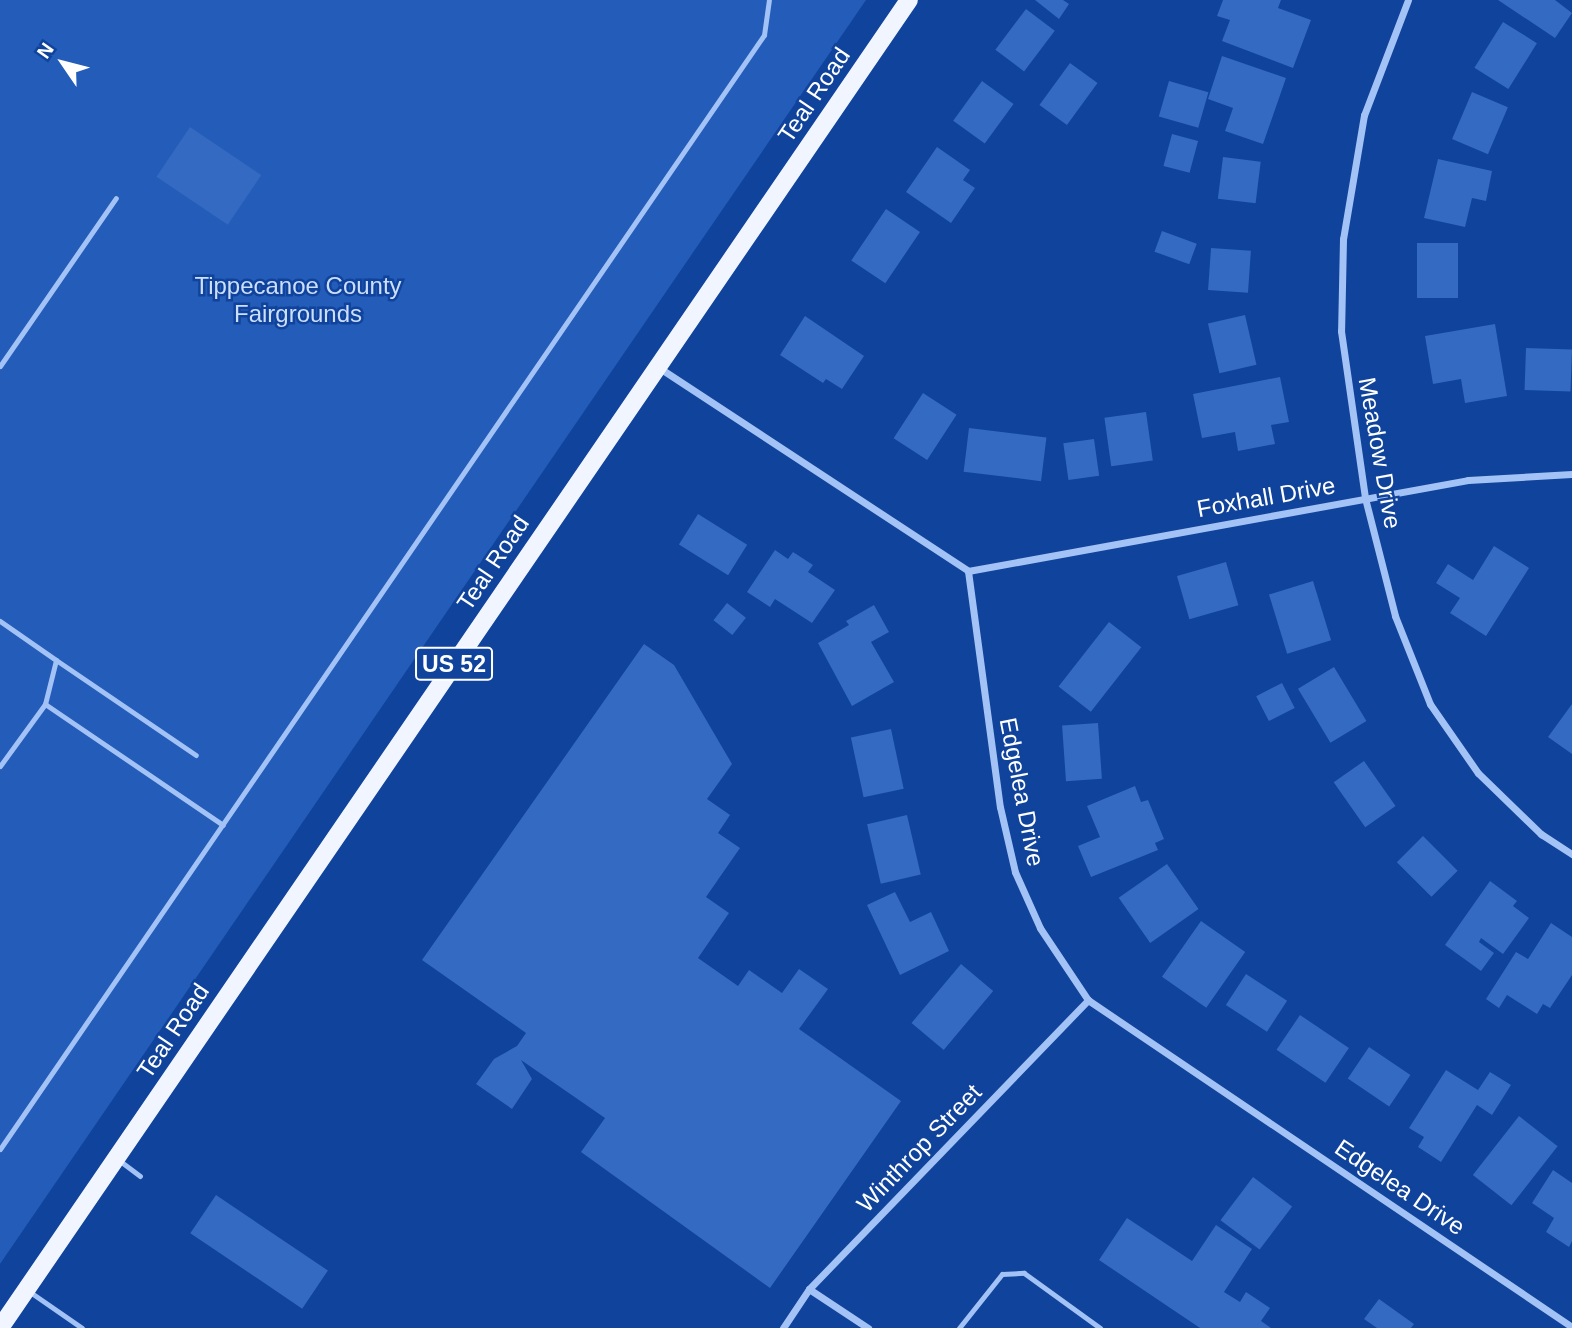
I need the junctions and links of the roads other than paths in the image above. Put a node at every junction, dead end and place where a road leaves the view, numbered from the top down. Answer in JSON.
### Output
{"nodes":[{"id":1,"x":769,"y":0,"type":"edge"},
{"id":2,"x":909,"y":0,"type":"edge"},
{"id":3,"x":1408,"y":0,"type":"edge"},
{"id":4,"x":116,"y":198,"type":"dead end"},
{"id":5,"x":0,"y":366,"type":"edge"},
{"id":6,"x":658,"y":366,"type":"junction"},
{"id":7,"x":1572,"y":474,"type":"edge"},
{"id":8,"x":1365,"y":498,"type":"junction"},
{"id":9,"x":968,"y":571,"type":"junction"},
{"id":10,"x":0,"y":621,"type":"edge"},
{"id":11,"x":55,"y":660,"type":"junction"},
{"id":12,"x":45,"y":704,"type":"junction"},
{"id":13,"x":196,"y":755,"type":"dead end"},
{"id":14,"x":0,"y":766,"type":"edge"},
{"id":15,"x":223,"y":825,"type":"junction"},
{"id":16,"x":1572,"y":854,"type":"edge"},
{"id":17,"x":1088,"y":1000,"type":"junction"},
{"id":18,"x":0,"y":1149,"type":"edge"},
{"id":19,"x":116,"y":1158,"type":"junction"},
{"id":20,"x":139,"y":1176,"type":"dead end"},
{"id":21,"x":26,"y":1289,"type":"junction"},
{"id":22,"x":810,"y":1289,"type":"junction"},
{"id":23,"x":1572,"y":1327,"type":"edge"},
{"id":24,"x":0,"y":1328,"type":"edge"},
{"id":25,"x":82,"y":1328,"type":"edge"},
{"id":26,"x":783,"y":1328,"type":"edge"},
{"id":27,"x":868,"y":1328,"type":"edge"},
{"id":28,"x":959,"y":1328,"type":"edge"},
{"id":29,"x":1100,"y":1328,"type":"edge"}],
"edges":[{"from":1,"to":15,"type":"lane"},
{"from":2,"to":6,"type":"main road","name":"Teal Road","number":"US 52"},
{"from":3,"to":8,"type":"street","name":"Meadow Drive"},
{"from":4,"to":5,"type":"lane"},
{"from":6,"to":9,"type":"street"},
{"from":6,"to":19,"type":"main road","name":"Teal Road","number":"US 52"},
{"from":7,"to":8,"type":"street","name":"Foxhall Drive"},
{"from":8,"to":9,"type":"street","name":"Foxhall Drive"},
{"from":8,"to":16,"type":"street","name":"Meadow Drive"},
{"from":9,"to":17,"type":"street","name":"Edgelea Drive"},
{"from":10,"to":11,"type":"lane"},
{"from":11,"to":12,"type":"lane"},
{"from":11,"to":13,"type":"lane"},
{"from":12,"to":14,"type":"lane"},
{"from":12,"to":15,"type":"lane"},
{"from":15,"to":18,"type":"lane"},
{"from":17,"to":22,"type":"street","name":"Winthrop Street"},
{"from":17,"to":23,"type":"street","name":"Edgelea Drive"},
{"from":19,"to":20,"type":"lane"},
{"from":19,"to":21,"type":"main road","name":"Teal Road","number":"US 52"},
{"from":21,"to":24,"type":"main road","name":"Teal Road","number":"US 52"},
{"from":21,"to":25,"type":"lane"},
{"from":22,"to":26,"type":"street","name":"Winthrop Street"},
{"from":22,"to":27,"type":"street"},
{"from":28,"to":29,"type":"lane"}]}
